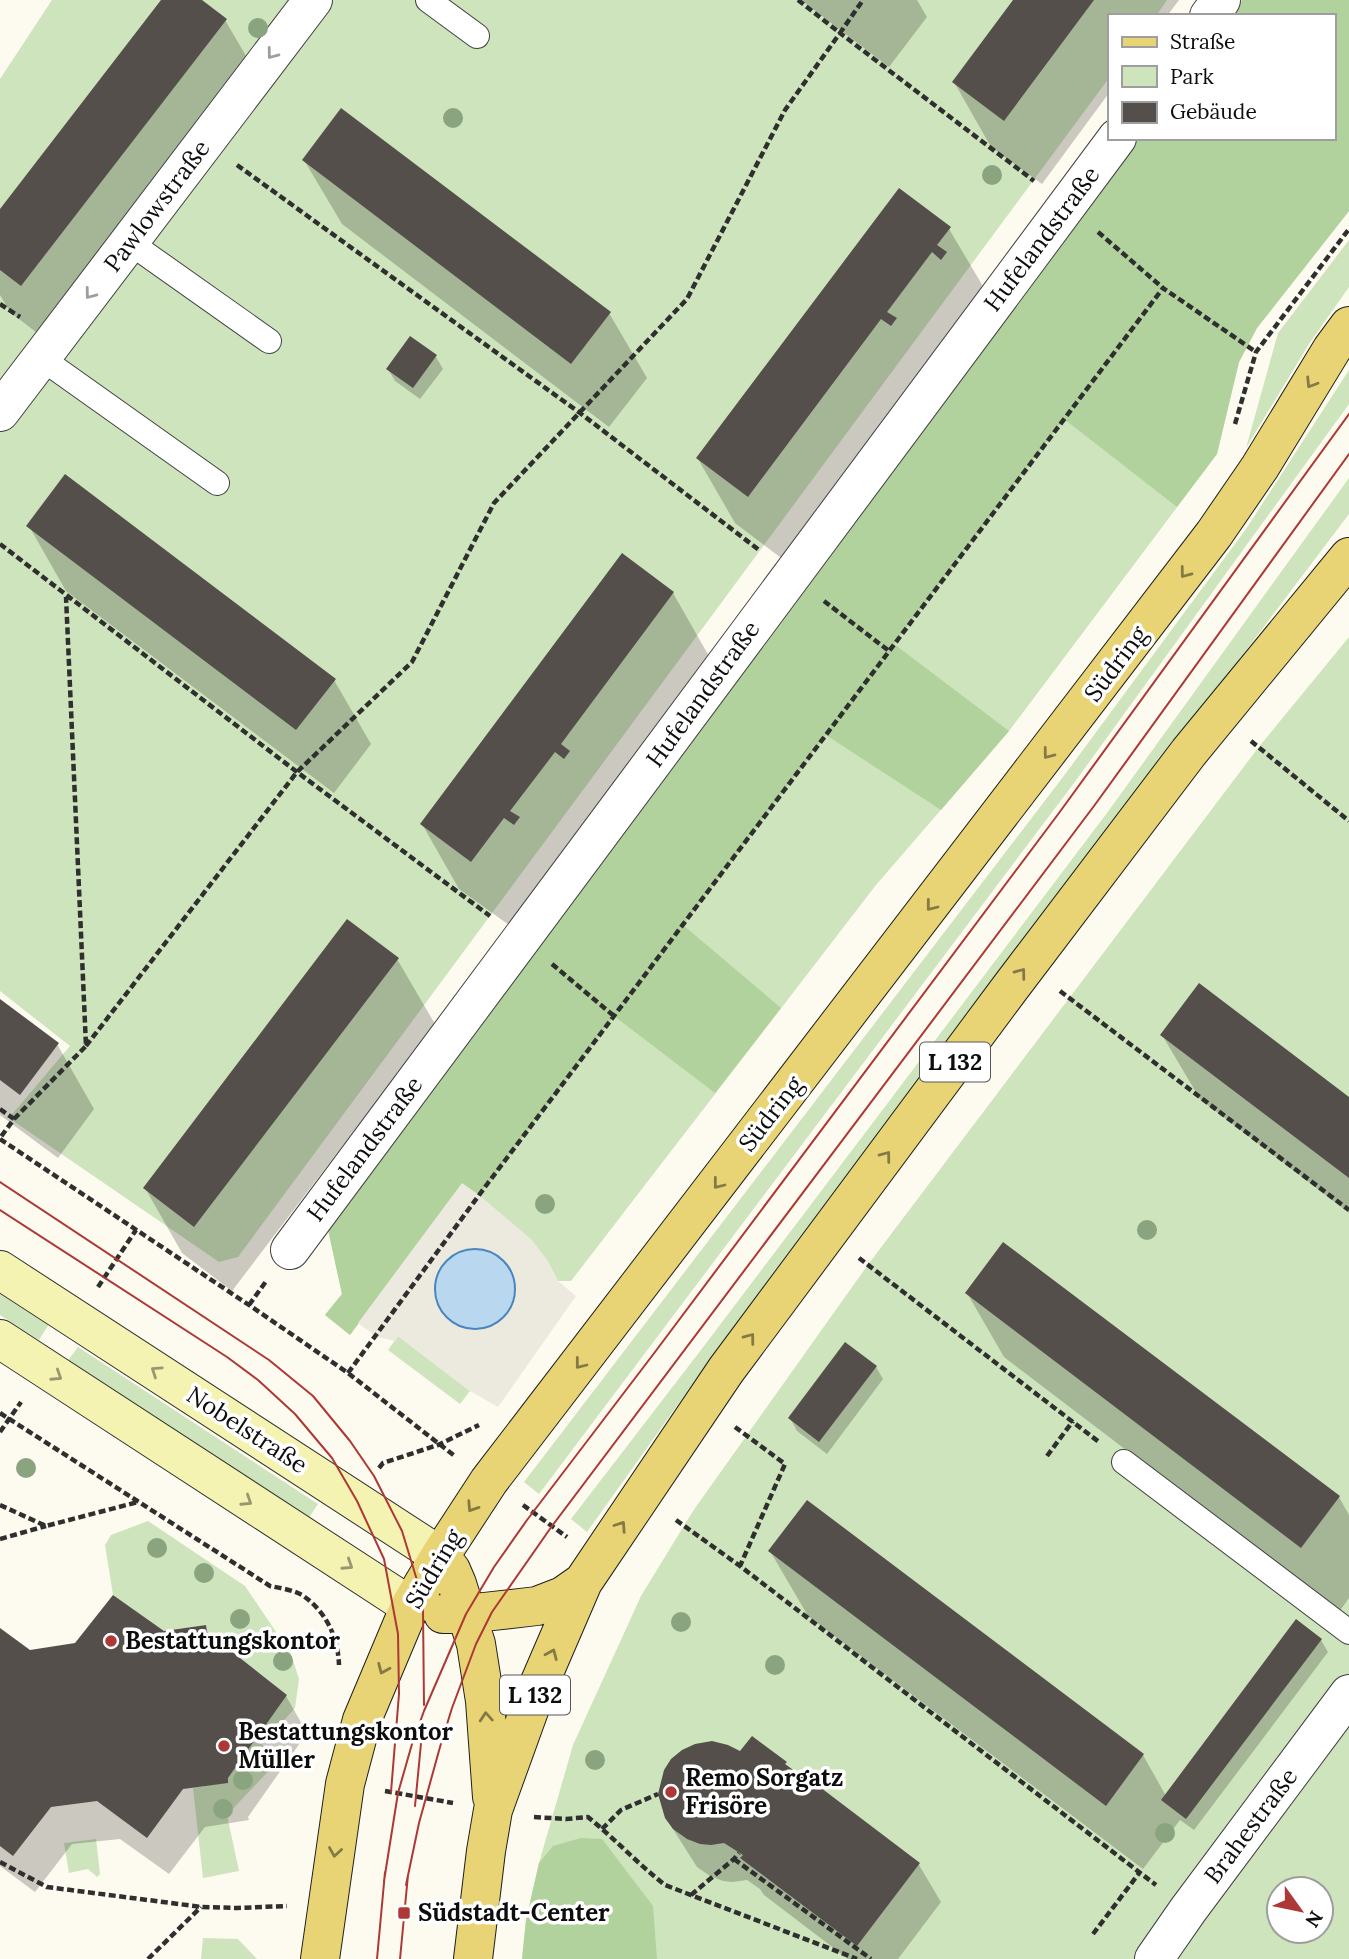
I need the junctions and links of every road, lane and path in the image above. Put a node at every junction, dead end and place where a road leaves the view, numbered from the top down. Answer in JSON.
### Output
{"nodes":[{"id":1,"x":313,"y":0,"type":"edge"},
{"id":2,"x":428,"y":0,"type":"edge"},
{"id":3,"x":798,"y":0,"type":"edge"},
{"id":4,"x":863,"y":0,"type":"edge"},
{"id":5,"x":841,"y":33,"type":"junction"},
{"id":6,"x":477,"y":36,"type":"dead end"},
{"id":7,"x":1116,"y":140,"type":"edge"},
{"id":8,"x":205,"y":142,"type":"junction"},
{"id":9,"x":1067,"y":206,"type":"junction"},
{"id":10,"x":129,"y":242,"type":"junction"},
{"id":11,"x":1163,"y":288,"type":"junction"},
{"id":12,"x":1349,"y":326,"type":"edge"},
{"id":13,"x":269,"y":341,"type":"dead end"},
{"id":14,"x":1256,"y":352,"type":"dead end"},
{"id":15,"x":41,"y":358,"type":"junction"},
{"id":16,"x":0,"y":412,"type":"edge"},
{"id":17,"x":580,"y":413,"type":"junction"},
{"id":18,"x":217,"y":483,"type":"dead end"},
{"id":19,"x":0,"y":544,"type":"edge"},
{"id":20,"x":1349,"y":557,"type":"edge"},
{"id":21,"x":791,"y":575,"type":"junction"},
{"id":22,"x":66,"y":596,"type":"junction"},
{"id":23,"x":889,"y":651,"type":"junction"},
{"id":24,"x":1245,"y":737,"type":"dead end"},
{"id":25,"x":297,"y":772,"type":"junction"},
{"id":26,"x":1349,"y":821,"type":"edge"},
{"id":27,"x":522,"y":939,"type":"junction"},
{"id":28,"x":1057,"y":989,"type":"dead end"},
{"id":29,"x":614,"y":1016,"type":"junction"},
{"id":30,"x":86,"y":1046,"type":"junction"},
{"id":31,"x":0,"y":1109,"type":"edge"},
{"id":32,"x":14,"y":1119,"type":"junction"},
{"id":33,"x":0,"y":1139,"type":"edge"},
{"id":34,"x":1349,"y":1210,"type":"edge"},
{"id":35,"x":290,"y":1250,"type":"dead end"},
{"id":36,"x":854,"y":1254,"type":"dead end"},
{"id":37,"x":0,"y":1269,"type":"edge"},
{"id":38,"x":0,"y":1339,"type":"edge"},
{"id":39,"x":348,"y":1373,"type":"junction"},
{"id":40,"x":0,"y":1413,"type":"edge"},
{"id":41,"x":10,"y":1420,"type":"junction"},
{"id":42,"x":1073,"y":1421,"type":"junction"},
{"id":43,"x":733,"y":1425,"type":"dead end"},
{"id":44,"x":0,"y":1432,"type":"edge"},
{"id":45,"x":1047,"y":1456,"type":"dead end"},
{"id":46,"x":1124,"y":1462,"type":"joint"},
{"id":47,"x":489,"y":1481,"type":"junction"},
{"id":48,"x":138,"y":1502,"type":"junction"},
{"id":49,"x":0,"y":1505,"type":"edge"},
{"id":50,"x":669,"y":1515,"type":"dead end"},
{"id":51,"x":46,"y":1526,"type":"junction"},
{"id":52,"x":0,"y":1539,"type":"edge"},
{"id":53,"x":440,"y":1556,"type":"junction"},
{"id":54,"x":740,"y":1566,"type":"junction"},
{"id":55,"x":591,"y":1571,"type":"junction"},
{"id":56,"x":300,"y":1594,"type":"dead end"},
{"id":57,"x":410,"y":1606,"type":"junction"},
{"id":58,"x":466,"y":1614,"type":"junction"},
{"id":59,"x":1349,"y":1632,"type":"edge"},
{"id":60,"x":1349,"y":1694,"type":"edge"},
{"id":61,"x":345,"y":1784,"type":"junction"},
{"id":62,"x":658,"y":1794,"type":"dead end"},
{"id":63,"x":511,"y":1813,"type":"junction"},
{"id":64,"x":602,"y":1829,"type":"junction"},
{"id":65,"x":739,"y":1853,"type":"dead end"},
{"id":66,"x":734,"y":1860,"type":"junction"},
{"id":67,"x":0,"y":1862,"type":"edge"},
{"id":68,"x":1140,"y":1872,"type":"junction"},
{"id":69,"x":691,"y":1895,"type":"junction"},
{"id":70,"x":289,"y":1906,"type":"dead end"},
{"id":71,"x":202,"y":1907,"type":"junction"},
{"id":72,"x":1188,"y":1910,"type":"junction"},
{"id":73,"x":1093,"y":1934,"type":"dead end"},
{"id":74,"x":148,"y":1959,"type":"edge"},
{"id":75,"x":320,"y":1959,"type":"edge"},
{"id":76,"x":473,"y":1959,"type":"edge"},
{"id":77,"x":857,"y":1959,"type":"edge"},
{"id":78,"x":871,"y":1959,"type":"edge"},
{"id":79,"x":1154,"y":1959,"type":"edge"}],
"edges":[{"from":1,"to":8,"type":"street","name":"Pawlowstraße","one_way":true},
{"from":2,"to":6,"type":"lane"},
{"from":3,"to":5,"type":"path"},
{"from":4,"to":5,"type":"path"},
{"from":5,"to":9,"type":"path"},
{"from":5,"to":17,"type":"path"},
{"from":7,"to":9,"type":"street","name":"Hufelandstraße"},
{"from":8,"to":10,"type":"street","name":"Pawlowstraße"},
{"from":8,"to":17,"type":"path"},
{"from":9,"to":11,"type":"path"},
{"from":9,"to":21,"type":"street","name":"Hufelandstraße"},
{"from":10,"to":13,"type":"lane"},
{"from":10,"to":15,"type":"street","name":"Pawlowstraße","one_way":true},
{"from":11,"to":14,"type":"path"},
{"from":11,"to":23,"type":"path"},
{"from":12,"to":47,"type":"main road","name":"Südring","one_way":true},
{"from":15,"to":16,"type":"street","name":"Pawlowstraße"},
{"from":15,"to":18,"type":"lane"},
{"from":17,"to":21,"type":"path"},
{"from":17,"to":25,"type":"path"},
{"from":19,"to":22,"type":"path"},
{"from":55,"to":20,"type":"main road","number":"L 132","one_way":true},
{"from":21,"to":23,"type":"path"},
{"from":21,"to":27,"type":"street","name":"Hufelandstraße"},
{"from":22,"to":25,"type":"path"},
{"from":22,"to":30,"type":"path"},
{"from":23,"to":29,"type":"path"},
{"from":24,"to":26,"type":"path"},
{"from":25,"to":27,"type":"path"},
{"from":25,"to":30,"type":"path"},
{"from":27,"to":29,"type":"path"},
{"from":27,"to":35,"type":"street","name":"Hufelandstraße"},
{"from":28,"to":34,"type":"path"},
{"from":29,"to":39,"type":"path"},
{"from":30,"to":32,"type":"path"},
{"from":31,"to":32,"type":"path"},
{"from":32,"to":33,"type":"path"},
{"from":33,"to":39,"type":"path"},
{"from":36,"to":42,"type":"path"},
{"from":53,"to":37,"type":"main road","name":"Nobelstraße","number":"L 132","one_way":true},
{"from":38,"to":57,"type":"main road","number":"L 132","one_way":true},
{"from":39,"to":47,"type":"path"},
{"from":40,"to":41,"type":"path"},
{"from":41,"to":44,"type":"path"},
{"from":41,"to":48,"type":"path"},
{"from":42,"to":45,"type":"path"},
{"from":42,"to":46,"type":"path"},
{"from":43,"to":54,"type":"path"},
{"from":46,"to":59,"type":"lane"},
{"from":47,"to":53,"type":"main road","name":"Südring","one_way":true},
{"from":47,"to":55,"type":"path"},
{"from":48,"to":51,"type":"path"},
{"from":48,"to":56,"type":"path"},
{"from":49,"to":51,"type":"path"},
{"from":50,"to":54,"type":"path"},
{"from":51,"to":52,"type":"path"},
{"from":53,"to":57,"type":"main road","name":"Südring"},
{"from":53,"to":58,"type":"main road","name":"Nobelstraße","number":"L 132"},
{"from":54,"to":68,"type":"path"},
{"from":55,"to":58,"type":"main road","number":"L 132"},
{"from":63,"to":55,"type":"main road","number":"L 132","one_way":true},
{"from":57,"to":58,"type":"main road","number":"L 132"},
{"from":57,"to":61,"type":"main road","name":"Südring","one_way":true},
{"from":63,"to":58,"type":"main road","name":"Nobelstraße","number":"L 132","one_way":true},
{"from":60,"to":72,"type":"street","name":"Brahestraße"},
{"from":61,"to":63,"type":"path"},
{"from":61,"to":75,"type":"main road","name":"Südring","one_way":true},
{"from":62,"to":64,"type":"path"},
{"from":63,"to":64,"type":"path"},
{"from":63,"to":76,"type":"main road"},
{"from":64,"to":69,"type":"path"},
{"from":65,"to":66,"type":"path"},
{"from":66,"to":69,"type":"path"},
{"from":66,"to":78,"type":"path"},
{"from":67,"to":71,"type":"path"},
{"from":68,"to":72,"type":"path"},
{"from":68,"to":73,"type":"path"},
{"from":69,"to":77,"type":"path"},
{"from":70,"to":71,"type":"path"},
{"from":71,"to":74,"type":"path"},
{"from":72,"to":79,"type":"street","name":"Brahestraße"}]}
